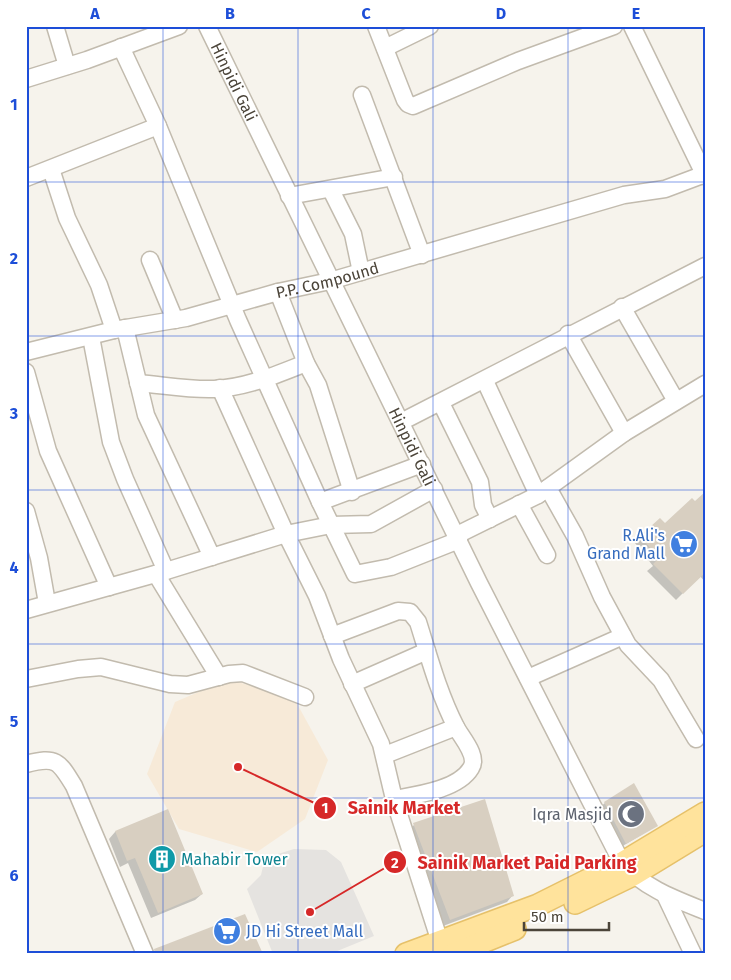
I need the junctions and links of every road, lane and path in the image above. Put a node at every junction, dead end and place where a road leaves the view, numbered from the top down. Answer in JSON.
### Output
{"nodes":[{"id":1,"x":55,"y":26,"type":"edge"},
{"id":2,"x":179,"y":26,"type":"edge"},
{"id":3,"x":206,"y":26,"type":"edge"},
{"id":4,"x":376,"y":26,"type":"edge"},
{"id":5,"x":430,"y":26,"type":"edge"},
{"id":6,"x":614,"y":26,"type":"edge"},
{"id":7,"x":632,"y":26,"type":"edge"},
{"id":8,"x":121,"y":47,"type":"junction"},
{"id":9,"x":385,"y":48,"type":"junction"},
{"id":10,"x":67,"y":66,"type":"junction"},
{"id":11,"x":26,"y":79,"type":"edge"},
{"id":12,"x":362,"y":95,"type":"dead end"},
{"id":13,"x":158,"y":126,"type":"junction"},
{"id":14,"x":51,"y":169,"type":"junction"},
{"id":15,"x":705,"y":175,"type":"edge"},
{"id":16,"x":394,"y":177,"type":"junction"},
{"id":17,"x":26,"y":178,"type":"edge"},
{"id":18,"x":331,"y":190,"type":"junction"},
{"id":19,"x":289,"y":196,"type":"junction"},
{"id":20,"x":422,"y":255,"type":"junction"},
{"id":21,"x":150,"y":260,"type":"dead end"},
{"id":22,"x":705,"y":266,"type":"edge"},
{"id":23,"x":361,"y":272,"type":"junction"},
{"id":24,"x":330,"y":281,"type":"junction"},
{"id":25,"x":278,"y":292,"type":"junction"},
{"id":26,"x":231,"y":304,"type":"junction"},
{"id":27,"x":622,"y":307,"type":"junction"},
{"id":28,"x":175,"y":320,"type":"junction"},
{"id":29,"x":119,"y":329,"type":"junction"},
{"id":30,"x":568,"y":334,"type":"junction"},
{"id":31,"x":91,"y":337,"type":"junction"},
{"id":32,"x":26,"y":352,"type":"edge"},
{"id":33,"x":306,"y":363,"type":"junction"},
{"id":34,"x":26,"y":372,"type":"edge"},
{"id":35,"x":264,"y":378,"type":"junction"},
{"id":36,"x":485,"y":380,"type":"junction"},
{"id":37,"x":138,"y":383,"type":"junction"},
{"id":38,"x":705,"y":384,"type":"edge"},
{"id":39,"x":220,"y":388,"type":"junction"},
{"id":40,"x":676,"y":401,"type":"junction"},
{"id":41,"x":441,"y":403,"type":"junction"},
{"id":42,"x":401,"y":422,"type":"junction"},
{"id":43,"x":624,"y":434,"type":"junction"},
{"id":44,"x":422,"y":464,"type":"junction"},
{"id":45,"x":434,"y":489,"type":"junction"},
{"id":46,"x":352,"y":492,"type":"junction"},
{"id":47,"x":543,"y":492,"type":"junction"},
{"id":48,"x":320,"y":502,"type":"junction"},
{"id":49,"x":520,"y":504,"type":"junction"},
{"id":50,"x":26,"y":511,"type":"edge"},
{"id":51,"x":490,"y":519,"type":"junction"},
{"id":52,"x":331,"y":526,"type":"junction"},
{"id":53,"x":286,"y":534,"type":"junction"},
{"id":54,"x":458,"y":538,"type":"junction"},
{"id":55,"x":547,"y":555,"type":"dead end"},
{"id":56,"x":212,"y":557,"type":"junction"},
{"id":57,"x":161,"y":573,"type":"junction"},
{"id":58,"x":109,"y":587,"type":"junction"},
{"id":59,"x":47,"y":604,"type":"junction"},
{"id":60,"x":26,"y":610,"type":"edge"},
{"id":61,"x":332,"y":636,"type":"junction"},
{"id":62,"x":623,"y":636,"type":"junction"},
{"id":63,"x":427,"y":651,"type":"junction"},
{"id":64,"x":219,"y":676,"type":"junction"},
{"id":65,"x":528,"y":678,"type":"junction"},
{"id":66,"x":26,"y":679,"type":"edge"},
{"id":67,"x":352,"y":684,"type":"junction"},
{"id":68,"x":305,"y":697,"type":"dead end"},
{"id":69,"x":456,"y":728,"type":"junction"},
{"id":70,"x":696,"y":739,"type":"dead end"},
{"id":71,"x":385,"y":755,"type":"junction"},
{"id":72,"x":26,"y":764,"type":"edge"},
{"id":73,"x":394,"y":799,"type":"junction"},
{"id":74,"x":705,"y":813,"type":"edge"},
{"id":75,"x":705,"y":831,"type":"edge"},
{"id":76,"x":628,"y":869,"type":"junction"},
{"id":77,"x":665,"y":895,"type":"junction"},
{"id":78,"x":705,"y":911,"type":"edge"},
{"id":79,"x":446,"y":948,"type":"edge"},
{"id":80,"x":145,"y":954,"type":"edge"},
{"id":81,"x":406,"y":954,"type":"edge"},
{"id":82,"x":693,"y":954,"type":"edge"}],
"edges":[{"from":1,"to":10,"type":"street"},
{"from":2,"to":8,"type":"street"},
{"from":3,"to":19,"type":"street","name":"Hinpidi Gali"},
{"from":4,"to":9,"type":"street"},
{"from":5,"to":9,"type":"street"},
{"from":6,"to":9,"type":"street"},
{"from":7,"to":15,"type":"street"},
{"from":8,"to":10,"type":"street"},
{"from":8,"to":13,"type":"street"},
{"from":10,"to":11,"type":"street"},
{"from":12,"to":16,"type":"street"},
{"from":13,"to":14,"type":"street"},
{"from":13,"to":26,"type":"street"},
{"from":14,"to":17,"type":"street"},
{"from":14,"to":29,"type":"street"},
{"from":15,"to":20,"type":"street","name":"P.P. Compound"},
{"from":16,"to":18,"type":"street"},
{"from":16,"to":20,"type":"street"},
{"from":18,"to":19,"type":"street"},
{"from":18,"to":23,"type":"street"},
{"from":19,"to":24,"type":"street","name":"Hinpidi Gali"},
{"from":20,"to":23,"type":"street","name":"P.P. Compound"},
{"from":21,"to":28,"type":"street"},
{"from":22,"to":27,"type":"street"},
{"from":23,"to":24,"type":"street","name":"P.P. Compound"},
{"from":24,"to":25,"type":"street","name":"P.P. Compound"},
{"from":24,"to":42,"type":"street","name":"Hinpidi Gali"},
{"from":25,"to":26,"type":"street","name":"P.P. Compound"},
{"from":25,"to":33,"type":"street"},
{"from":26,"to":28,"type":"street","name":"P.P. Compound"},
{"from":26,"to":35,"type":"street"},
{"from":27,"to":30,"type":"street"},
{"from":27,"to":40,"type":"street"},
{"from":28,"to":29,"type":"street","name":"P.P. Compound"},
{"from":29,"to":31,"type":"street","name":"P.P. Compound"},
{"from":29,"to":37,"type":"street"},
{"from":30,"to":36,"type":"street"},
{"from":30,"to":43,"type":"street"},
{"from":31,"to":32,"type":"street","name":"P.P. Compound"},
{"from":31,"to":57,"type":"street"},
{"from":33,"to":35,"type":"street"},
{"from":33,"to":46,"type":"street"},
{"from":34,"to":58,"type":"street"},
{"from":35,"to":39,"type":"street"},
{"from":35,"to":48,"type":"street"},
{"from":36,"to":41,"type":"street"},
{"from":36,"to":47,"type":"street"},
{"from":37,"to":39,"type":"street"},
{"from":37,"to":56,"type":"street"},
{"from":38,"to":40,"type":"street"},
{"from":39,"to":53,"type":"street"},
{"from":40,"to":43,"type":"street"},
{"from":41,"to":42,"type":"street"},
{"from":41,"to":51,"type":"street"},
{"from":42,"to":44,"type":"street","name":"Hinpidi Gali"},
{"from":43,"to":47,"type":"street"},
{"from":44,"to":45,"type":"street","name":"Hinpidi Gali"},
{"from":44,"to":46,"type":"street"},
{"from":45,"to":52,"type":"street"},
{"from":45,"to":54,"type":"street","name":"Hinpidi Gali"},
{"from":46,"to":48,"type":"street"},
{"from":47,"to":49,"type":"street"},
{"from":47,"to":62,"type":"street"},
{"from":48,"to":52,"type":"street"},
{"from":49,"to":51,"type":"street"},
{"from":49,"to":55,"type":"street"},
{"from":50,"to":59,"type":"street"},
{"from":51,"to":54,"type":"street"},
{"from":52,"to":53,"type":"street"},
{"from":52,"to":54,"type":"street"},
{"from":53,"to":56,"type":"street"},
{"from":53,"to":61,"type":"street"},
{"from":54,"to":65,"type":"street","name":"Hinpidi Gali"},
{"from":56,"to":57,"type":"street"},
{"from":57,"to":58,"type":"street"},
{"from":57,"to":64,"type":"street"},
{"from":58,"to":59,"type":"street"},
{"from":59,"to":60,"type":"street"},
{"from":61,"to":63,"type":"street"},
{"from":61,"to":67,"type":"street"},
{"from":62,"to":65,"type":"street"},
{"from":62,"to":70,"type":"street"},
{"from":63,"to":67,"type":"street"},
{"from":63,"to":69,"type":"street"},
{"from":64,"to":66,"type":"street"},
{"from":64,"to":68,"type":"street"},
{"from":65,"to":76,"type":"street","name":"Hinpidi Gali"},
{"from":67,"to":71,"type":"street"},
{"from":69,"to":71,"type":"street"},
{"from":69,"to":73,"type":"street"},
{"from":71,"to":73,"type":"street"},
{"from":72,"to":80,"type":"street"},
{"from":73,"to":79,"type":"street"},
{"from":74,"to":76,"type":"main road"},
{"from":75,"to":76,"type":"main road"},
{"from":76,"to":77,"type":"street"},
{"from":76,"to":79,"type":"main road"},
{"from":77,"to":78,"type":"street"},
{"from":77,"to":82,"type":"street"},
{"from":79,"to":81,"type":"main road"}]}
